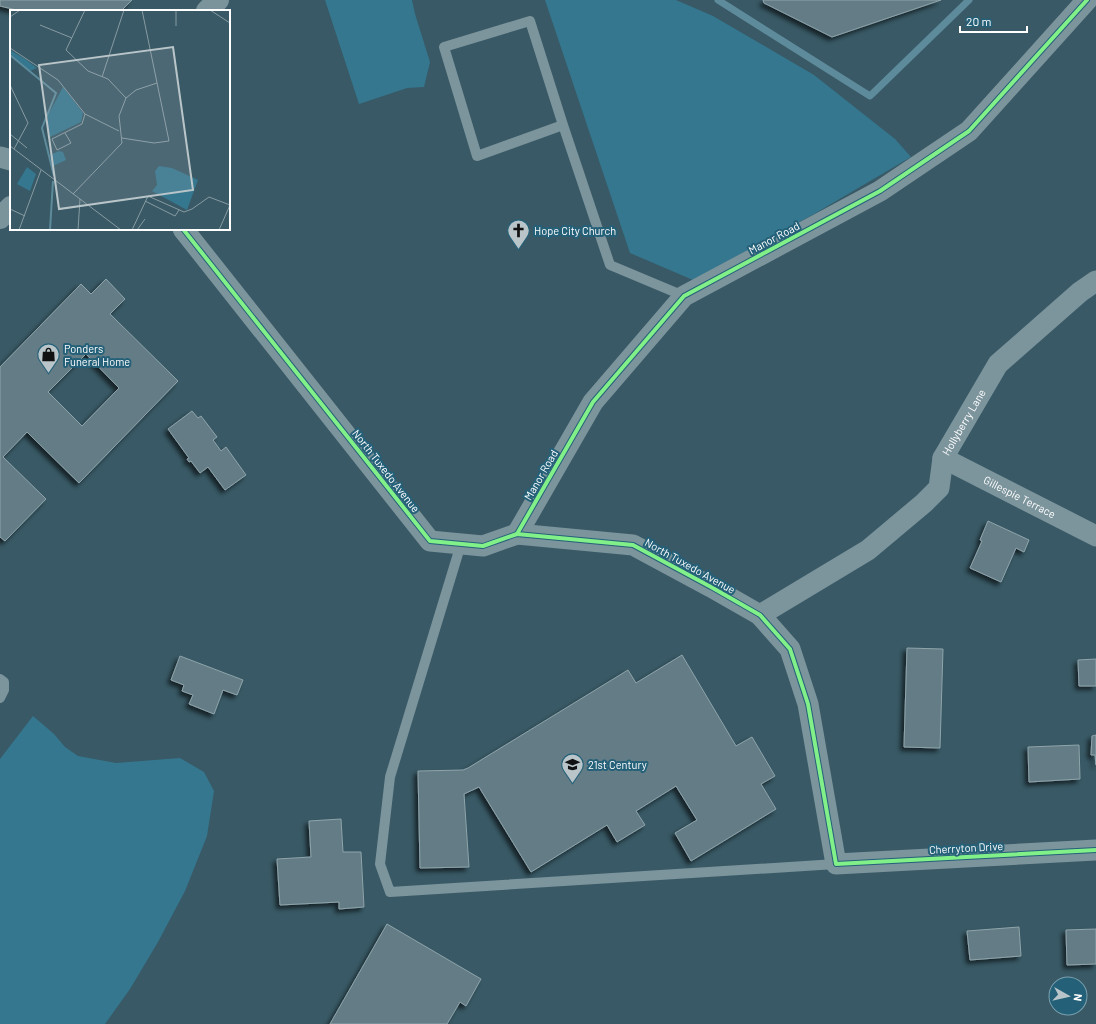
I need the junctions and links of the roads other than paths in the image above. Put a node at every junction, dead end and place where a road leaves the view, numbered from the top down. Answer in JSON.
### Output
{"nodes":[{"id":1,"x":1087,"y":0,"type":"edge"},
{"id":2,"x":563,"y":125,"type":"junction"},
{"id":3,"x":0,"y":157,"type":"edge"},
{"id":4,"x":10,"y":160,"type":"edge"},
{"id":5,"x":10,"y":208,"type":"edge"},
{"id":6,"x":0,"y":218,"type":"edge"},
{"id":7,"x":184,"y":230,"type":"edge"},
{"id":8,"x":1096,"y":281,"type":"edge"},
{"id":9,"x":684,"y":296,"type":"junction"},
{"id":10,"x":943,"y":458,"type":"junction"},
{"id":11,"x":517,"y":534,"type":"junction"},
{"id":12,"x":1096,"y":536,"type":"edge"},
{"id":13,"x":461,"y":544,"type":"junction"},
{"id":14,"x":760,"y":616,"type":"junction"},
{"id":15,"x":0,"y":679,"type":"edge"},
{"id":16,"x":0,"y":698,"type":"edge"},
{"id":17,"x":1096,"y":850,"type":"edge"},
{"id":18,"x":836,"y":864,"type":"junction"}],
"edges":[{"from":1,"to":9,"type":"street","name":"Manor Road"},
{"from":2,"to":2,"type":"lane"},
{"from":2,"to":9,"type":"lane"},
{"from":3,"to":4,"type":"street"},
{"from":5,"to":6,"type":"main road"},
{"from":7,"to":13,"type":"street","name":"North Tuxedo Avenue"},
{"from":8,"to":10,"type":"street","name":"Hollyberry Lane"},
{"from":9,"to":11,"type":"street","name":"Manor Road"},
{"from":10,"to":12,"type":"street","name":"Gillespie Terrace"},
{"from":10,"to":14,"type":"street","name":"Hollyberry Lane"},
{"from":11,"to":13,"type":"street","name":"North Tuxedo Avenue"},
{"from":11,"to":14,"type":"street","name":"North Tuxedo Avenue"},
{"from":13,"to":18,"type":"lane"},
{"from":14,"to":18,"type":"street","name":"North Tuxedo Avenue"},
{"from":15,"to":16,"type":"lane"},
{"from":17,"to":18,"type":"street","name":"Cherryton Drive"}]}
